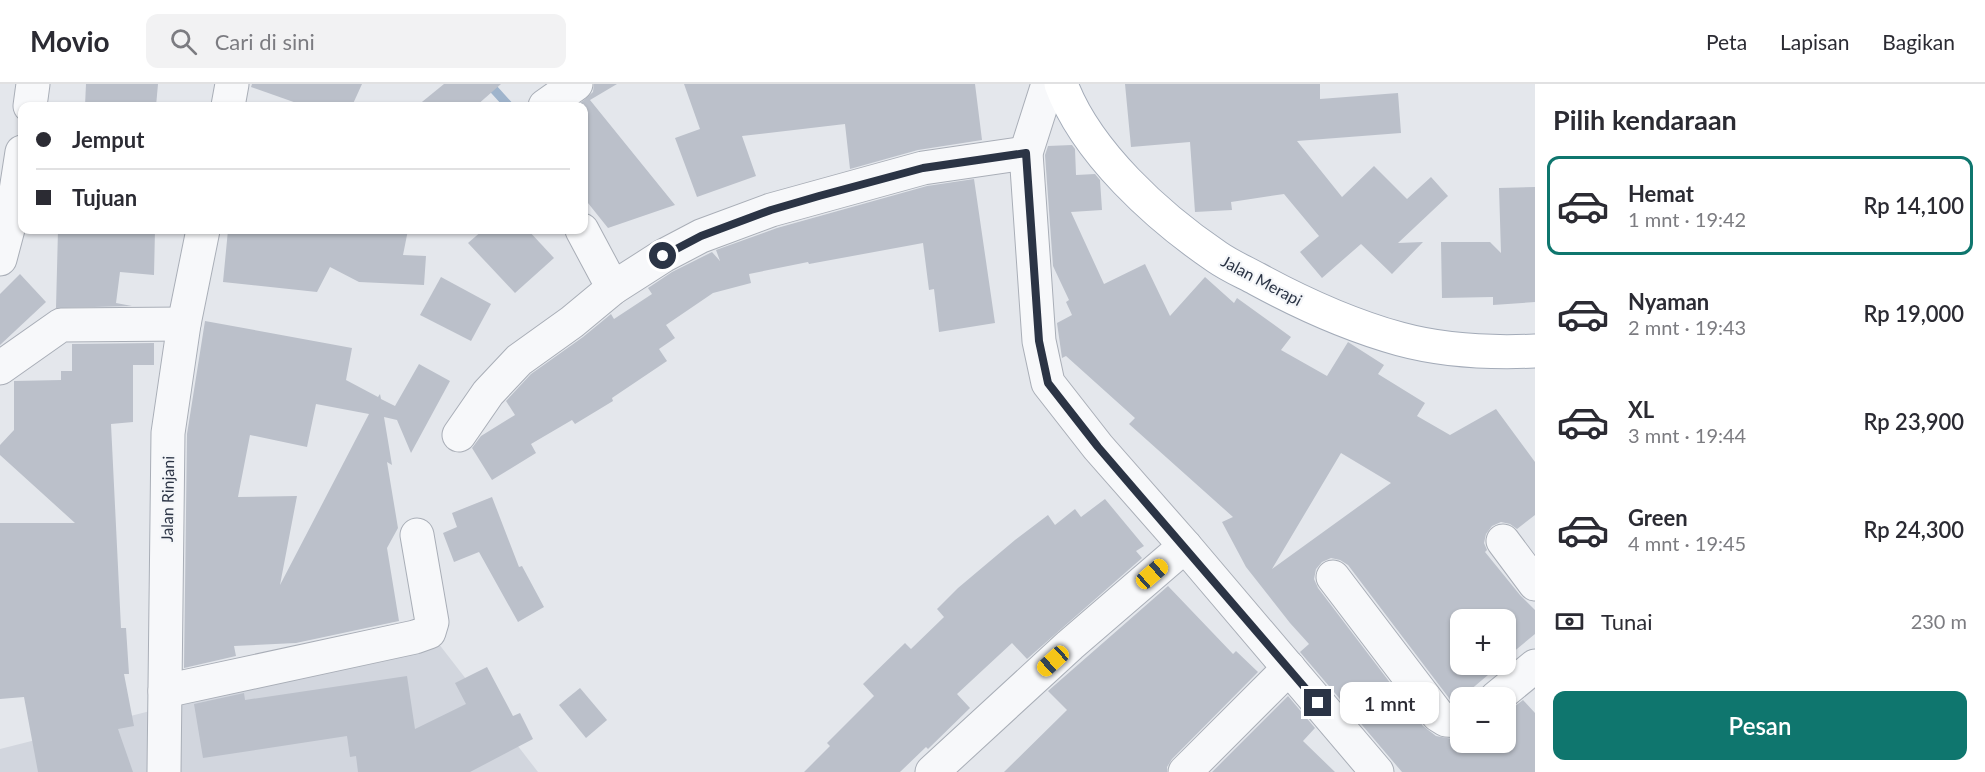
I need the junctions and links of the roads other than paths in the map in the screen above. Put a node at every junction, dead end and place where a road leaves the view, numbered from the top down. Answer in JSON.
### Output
{"nodes":[{"id":1,"x":33,"y":84,"type":"edge"},
{"id":2,"x":232,"y":84,"type":"edge"},
{"id":3,"x":576,"y":84,"type":"edge"},
{"id":4,"x":1048,"y":84,"type":"edge"},
{"id":5,"x":1061,"y":84,"type":"edge"},
{"id":6,"x":31,"y":102,"type":"edge"},
{"id":7,"x":229,"y":102,"type":"edge"},
{"id":8,"x":551,"y":102,"type":"edge"},
{"id":9,"x":1026,"y":153,"type":"junction"},
{"id":10,"x":18,"y":178,"type":"edge"},
{"id":11,"x":202,"y":234,"type":"edge"},
{"id":12,"x":584,"y":234,"type":"edge"},
{"id":13,"x":0,"y":259,"type":"edge"},
{"id":14,"x":613,"y":288,"type":"junction"},
{"id":15,"x":184,"y":324,"type":"junction"},
{"id":16,"x":1535,"y":351,"type":"edge"},
{"id":17,"x":0,"y":368,"type":"edge"},
{"id":18,"x":459,"y":435,"type":"dead end"},
{"id":19,"x":417,"y":535,"type":"dead end"},
{"id":20,"x":1503,"y":541,"type":"dead end"},
{"id":21,"x":1185,"y":546,"type":"junction"},
{"id":22,"x":1333,"y":577,"type":"dead end"},
{"id":23,"x":1535,"y":584,"type":"edge"},
{"id":24,"x":1535,"y":666,"type":"edge"},
{"id":25,"x":1289,"y":668,"type":"junction"},
{"id":26,"x":1509,"y":687,"type":"edge"},
{"id":27,"x":165,"y":691,"type":"junction"},
{"id":28,"x":1450,"y":720,"type":"edge"},
{"id":29,"x":164,"y":772,"type":"edge"},
{"id":30,"x":932,"y":772,"type":"edge"},
{"id":31,"x":1185,"y":772,"type":"edge"},
{"id":32,"x":1377,"y":772,"type":"edge"}],
"edges":[{"from":1,"to":6,"type":"street"},
{"from":2,"to":7,"type":"street"},
{"from":3,"to":8,"type":"street"},
{"from":4,"to":9,"type":"street"},
{"from":5,"to":16,"type":"main road","name":"Jalan Merapi"},
{"from":9,"to":14,"type":"street"},
{"from":9,"to":21,"type":"street"},
{"from":10,"to":13,"type":"street"},
{"from":11,"to":15,"type":"street","name":"Jalan Rinjani"},
{"from":12,"to":14,"type":"street"},
{"from":14,"to":18,"type":"street"},
{"from":15,"to":17,"type":"street"},
{"from":15,"to":27,"type":"street","name":"Jalan Rinjani"},
{"from":19,"to":27,"type":"street"},
{"from":20,"to":23,"type":"street"},
{"from":21,"to":25,"type":"street"},
{"from":21,"to":30,"type":"street"},
{"from":22,"to":28,"type":"street"},
{"from":24,"to":26,"type":"street"},
{"from":25,"to":31,"type":"street"},
{"from":25,"to":32,"type":"street"},
{"from":27,"to":29,"type":"street","name":"Jalan Rinjani"}]}
